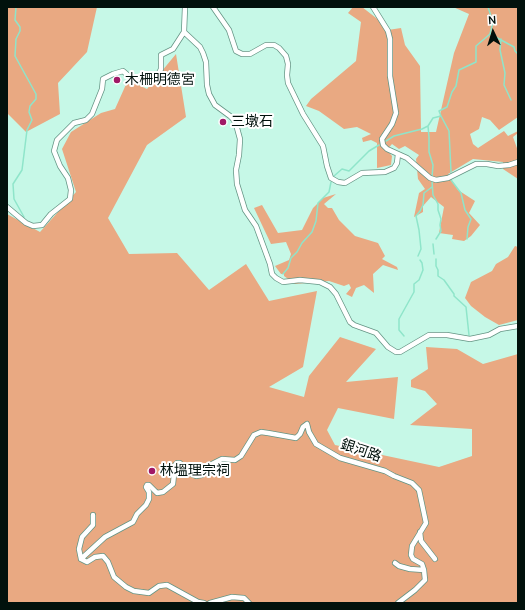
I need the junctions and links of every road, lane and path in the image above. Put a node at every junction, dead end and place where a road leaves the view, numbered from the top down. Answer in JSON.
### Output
{"nodes":[{"id":1,"x":185,"y":7,"type":"edge"},
{"id":2,"x":213,"y":7,"type":"edge"},
{"id":3,"x":373,"y":7,"type":"edge"},
{"id":4,"x":184,"y":32,"type":"junction"},
{"id":5,"x":398,"y":154,"type":"junction"},
{"id":6,"x":518,"y":162,"type":"edge"},
{"id":7,"x":7,"y":206,"type":"edge"},
{"id":8,"x":518,"y":326,"type":"edge"},
{"id":9,"x":93,"y":515,"type":"dead end"},
{"id":10,"x":420,"y":532,"type":"junction"},
{"id":11,"x":81,"y":559,"type":"junction"},
{"id":12,"x":435,"y":559,"type":"dead end"},
{"id":13,"x":395,"y":563,"type":"dead end"},
{"id":14,"x":424,"y":570,"type":"junction"},
{"id":15,"x":204,"y":603,"type":"edge"},
{"id":16,"x":210,"y":603,"type":"edge"},
{"id":17,"x":249,"y":603,"type":"edge"},
{"id":18,"x":398,"y":603,"type":"edge"}],
"edges":[{"from":1,"to":4,"type":"street"},
{"from":2,"to":5,"type":"street"},
{"from":3,"to":5,"type":"street"},
{"from":4,"to":7,"type":"street"},
{"from":4,"to":8,"type":"street"},
{"from":5,"to":6,"type":"street"},
{"from":9,"to":11,"type":"street"},
{"from":10,"to":11,"type":"street","name":"銀河路"},
{"from":10,"to":12,"type":"street"},
{"from":10,"to":14,"type":"street","name":"銀河路"},
{"from":11,"to":15,"type":"street"},
{"from":13,"to":14,"type":"street"},
{"from":14,"to":18,"type":"street"},
{"from":16,"to":17,"type":"street"}]}
